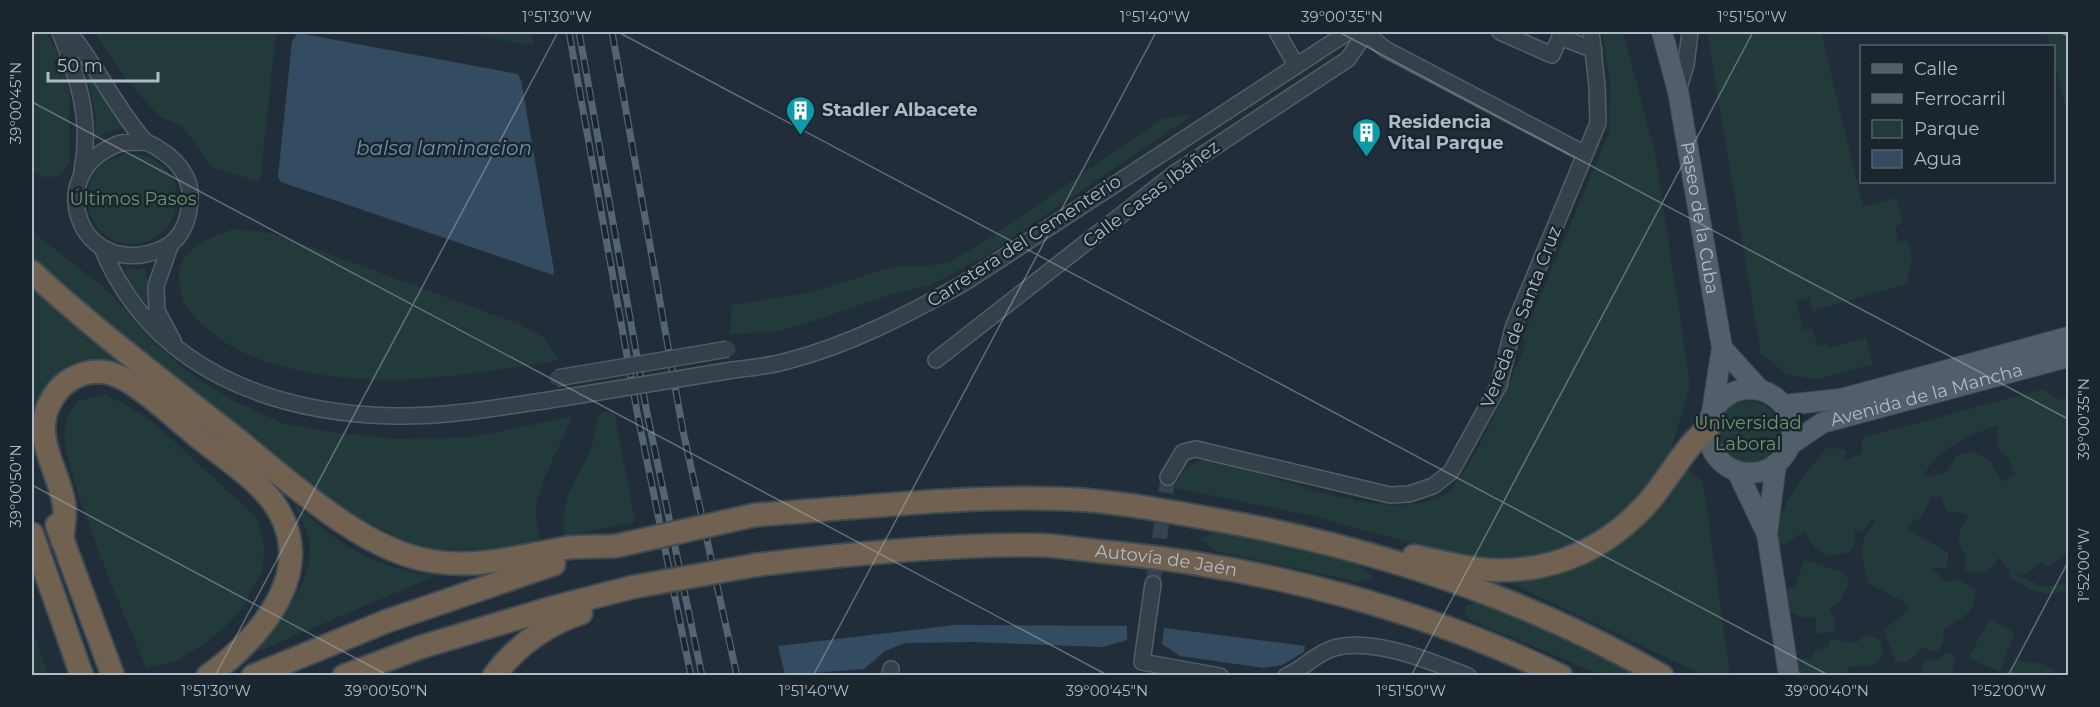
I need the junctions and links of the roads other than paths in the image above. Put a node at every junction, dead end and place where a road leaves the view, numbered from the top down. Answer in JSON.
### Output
{"nodes":[{"id":1,"x":60,"y":32,"type":"edge"},
{"id":2,"x":69,"y":32,"type":"edge"},
{"id":3,"x":1277,"y":32,"type":"edge"},
{"id":4,"x":1348,"y":32,"type":"edge"},
{"id":5,"x":1366,"y":32,"type":"edge"},
{"id":6,"x":1372,"y":32,"type":"edge"},
{"id":7,"x":1500,"y":32,"type":"edge"},
{"id":8,"x":1591,"y":32,"type":"edge"},
{"id":9,"x":1662,"y":32,"type":"edge"},
{"id":10,"x":1690,"y":32,"type":"edge"},
{"id":11,"x":1594,"y":50,"type":"junction"},
{"id":12,"x":1296,"y":65,"type":"junction"},
{"id":13,"x":1678,"y":90,"type":"junction"},
{"id":14,"x":146,"y":142,"type":"junction"},
{"id":15,"x":1585,"y":154,"type":"junction"},
{"id":16,"x":82,"y":174,"type":"junction"},
{"id":17,"x":171,"y":243,"type":"junction"},
{"id":18,"x":102,"y":248,"type":"junction"},
{"id":19,"x":32,"y":272,"type":"edge"},
{"id":20,"x":2068,"y":337,"type":"edge"},
{"id":21,"x":174,"y":347,"type":"junction"},
{"id":22,"x":1722,"y":348,"type":"junction"},
{"id":23,"x":728,"y":349,"type":"dead end"},
{"id":24,"x":2068,"y":357,"type":"edge"},
{"id":25,"x":936,"y":360,"type":"dead end"},
{"id":26,"x":557,"y":378,"type":"dead end"},
{"id":27,"x":1760,"y":390,"type":"junction"},
{"id":28,"x":1784,"y":405,"type":"junction"},
{"id":29,"x":1710,"y":420,"type":"junction"},
{"id":30,"x":1790,"y":445,"type":"junction"},
{"id":31,"x":32,"y":447,"type":"edge"},
{"id":32,"x":1776,"y":464,"type":"junction"},
{"id":33,"x":1737,"y":471,"type":"junction"},
{"id":34,"x":1168,"y":477,"type":"tunnel mouth"},
{"id":35,"x":1278,"y":530,"type":"junction"},
{"id":36,"x":32,"y":534,"type":"edge"},
{"id":37,"x":1767,"y":534,"type":"junction"},
{"id":38,"x":62,"y":540,"type":"junction"},
{"id":39,"x":616,"y":546,"type":"junction"},
{"id":40,"x":1153,"y":584,"type":"tunnel mouth"},
{"id":41,"x":633,"y":587,"type":"junction"},
{"id":42,"x":1789,"y":673,"type":"edge"},
{"id":43,"x":82,"y":675,"type":"edge"},
{"id":44,"x":113,"y":675,"type":"edge"},
{"id":45,"x":208,"y":675,"type":"edge"},
{"id":46,"x":253,"y":675,"type":"edge"},
{"id":47,"x":344,"y":675,"type":"edge"},
{"id":48,"x":494,"y":675,"type":"edge"},
{"id":49,"x":1220,"y":675,"type":"edge"},
{"id":50,"x":1286,"y":675,"type":"edge"},
{"id":51,"x":1468,"y":675,"type":"edge"},
{"id":52,"x":1561,"y":675,"type":"edge"},
{"id":53,"x":1662,"y":675,"type":"edge"}],
"edges":[{"from":1,"to":16,"type":"street"},
{"from":2,"to":14,"type":"street"},
{"from":3,"to":12,"type":"street"},
{"from":4,"to":12,"type":"street"},
{"from":5,"to":25,"type":"street","name":"Calle Casas Ibáñez"},
{"from":6,"to":15,"type":"street"},
{"from":7,"to":11,"type":"street"},
{"from":8,"to":11,"type":"street","name":"Vereda de Santa Cruz"},
{"from":9,"to":13,"type":"main road","name":"Paseo de la Cuba"},
{"from":10,"to":13,"type":"street","name":"Paseo de la Cuba"},
{"from":11,"to":15,"type":"street","name":"Vereda de Santa Cruz"},
{"from":12,"to":21,"type":"street","name":"Carretera del Cementerio","bridge":true},
{"from":13,"to":22,"type":"main road","name":"Paseo de la Cuba"},
{"from":14,"to":16,"type":"street"},
{"from":14,"to":17,"type":"street"},
{"from":15,"to":34,"type":"street","name":"Vereda de Santa Cruz"},
{"from":16,"to":18,"type":"street"},
{"from":17,"to":18,"type":"street"},
{"from":17,"to":21,"type":"street"},
{"from":18,"to":21,"type":"street","name":"Carretera del Cementerio"},
{"from":19,"to":39,"type":"highway"},
{"from":20,"to":28,"type":"main road","name":"Avenida de la Mancha"},
{"from":22,"to":27,"type":"main road"},
{"from":22,"to":29,"type":"main road"},
{"from":23,"to":26,"type":"street","bridge":true},
{"from":24,"to":30,"type":"main road","name":"Avenida de la Mancha"},
{"from":27,"to":28,"type":"main road"},
{"from":27,"to":29,"type":"main road"},
{"from":28,"to":30,"type":"main road"},
{"from":29,"to":33,"type":"main road"},
{"from":29,"to":35,"type":"highway"},
{"from":30,"to":32,"type":"main road"},
{"from":31,"to":38,"type":"highway"},
{"from":32,"to":33,"type":"main road"},
{"from":32,"to":37,"type":"main road"},
{"from":33,"to":37,"type":"main road"},
{"from":35,"to":39,"type":"highway","bridge":true},
{"from":35,"to":53,"type":"highway"},
{"from":36,"to":43,"type":"highway"},
{"from":37,"to":42,"type":"main road"},
{"from":38,"to":44,"type":"highway"},
{"from":38,"to":45,"type":"highway"},
{"from":39,"to":46,"type":"highway"},
{"from":40,"to":49,"type":"street"},
{"from":41,"to":47,"type":"highway","name":"Autovía de Jaén"},
{"from":41,"to":48,"type":"highway"},
{"from":41,"to":52,"type":"highway","name":"Autovía de Jaén","bridge":true},
{"from":50,"to":51,"type":"street"}]}
